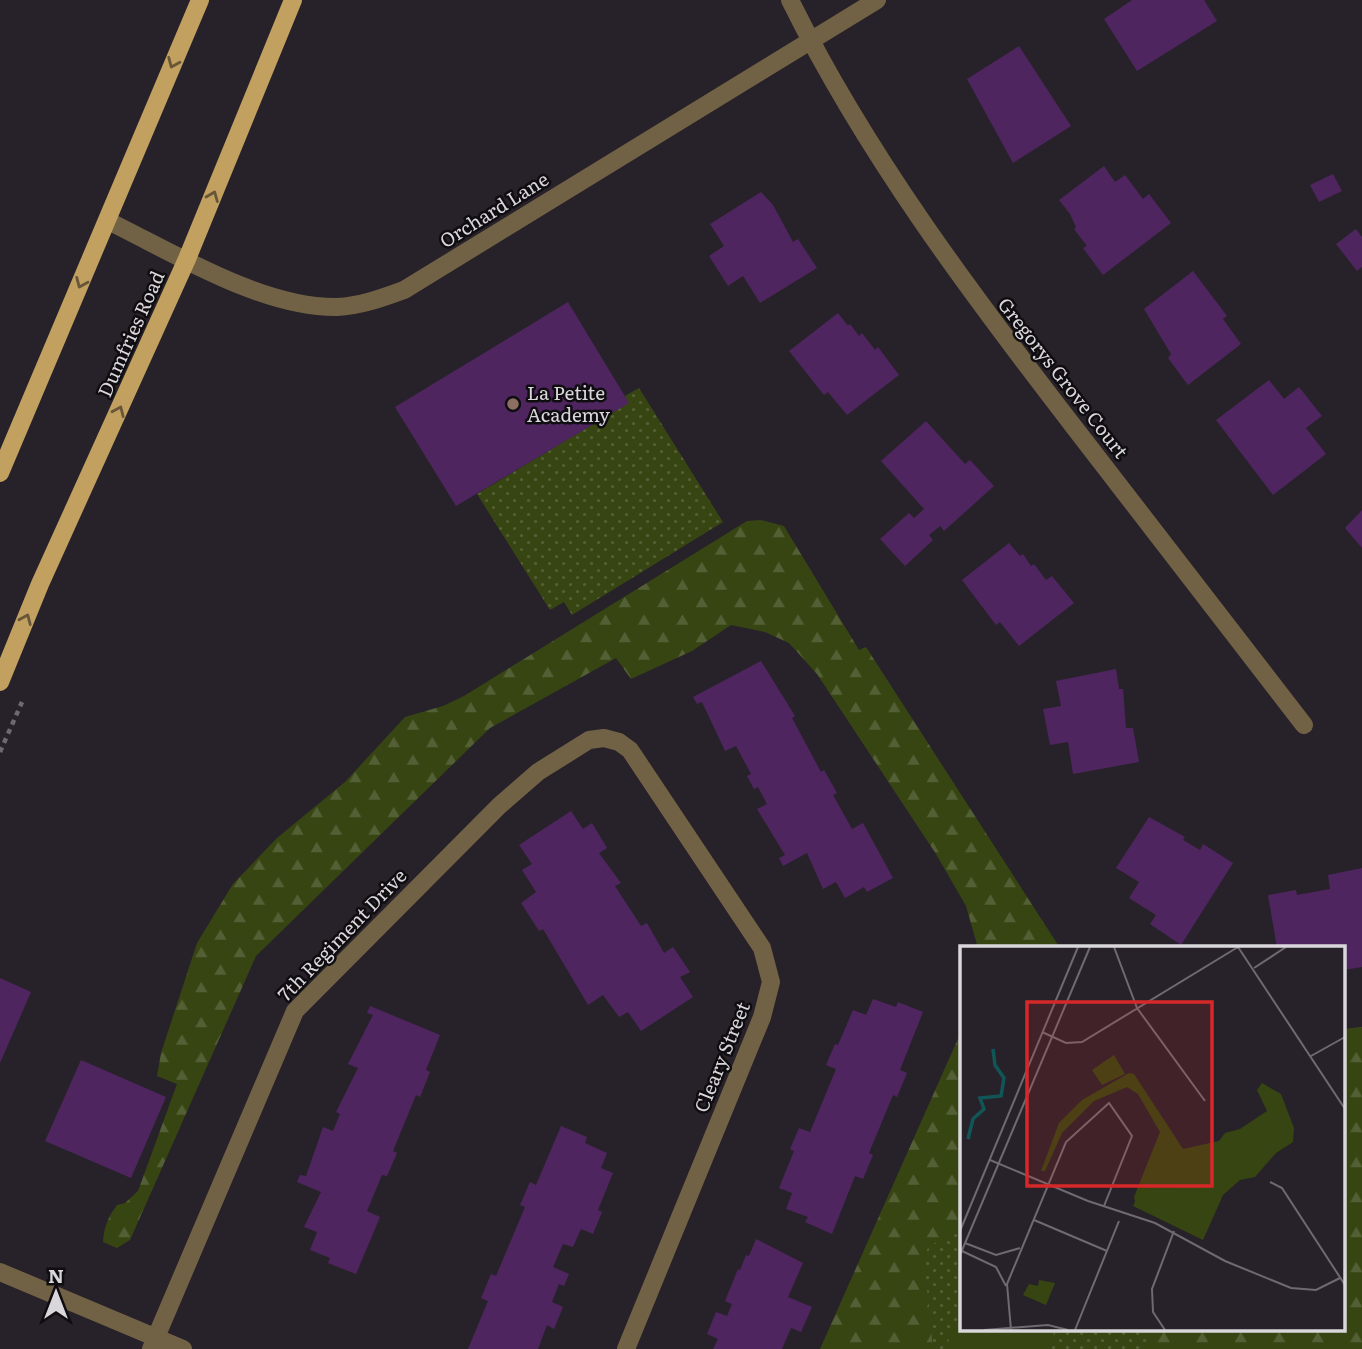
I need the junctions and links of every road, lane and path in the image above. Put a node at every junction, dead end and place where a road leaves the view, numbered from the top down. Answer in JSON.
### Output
{"nodes":[{"id":1,"x":200,"y":0,"type":"edge"},
{"id":2,"x":293,"y":0,"type":"edge"},
{"id":3,"x":790,"y":0,"type":"edge"},
{"id":4,"x":877,"y":0,"type":"edge"},
{"id":5,"x":810,"y":41,"type":"junction"},
{"id":6,"x":108,"y":220,"type":"junction"},
{"id":7,"x":187,"y":259,"type":"junction"},
{"id":8,"x":0,"y":473,"type":"edge"},
{"id":9,"x":0,"y":682,"type":"edge"},
{"id":10,"x":1304,"y":724,"type":"dead end"},
{"id":11,"x":604,"y":738,"type":"joint"},
{"id":12,"x":0,"y":1272,"type":"edge"},
{"id":13,"x":153,"y":1343,"type":"edge"},
{"id":14,"x":183,"y":1349,"type":"edge"},
{"id":15,"x":626,"y":1349,"type":"edge"}],
"edges":[{"from":1,"to":6,"type":"main road","one_way":true},
{"from":7,"to":2,"type":"main road","name":"Dumfries Road","one_way":true},
{"from":3,"to":5,"type":"street","name":"Gregorys Grove Court"},
{"from":4,"to":5,"type":"street","name":"Orchard Lane"},
{"from":5,"to":7,"type":"street","name":"Orchard Lane"},
{"from":5,"to":10,"type":"street","name":"Gregorys Grove Court"},
{"from":6,"to":7,"type":"street","name":"Orchard Lane"},
{"from":6,"to":8,"type":"main road","one_way":true},
{"from":9,"to":7,"type":"main road","name":"Dumfries Road","one_way":true},
{"from":11,"to":13,"type":"street","name":"7th Regiment Drive"},
{"from":11,"to":15,"type":"street","name":"Cleary Street"},
{"from":12,"to":13,"type":"street"},
{"from":13,"to":14,"type":"street"}]}
